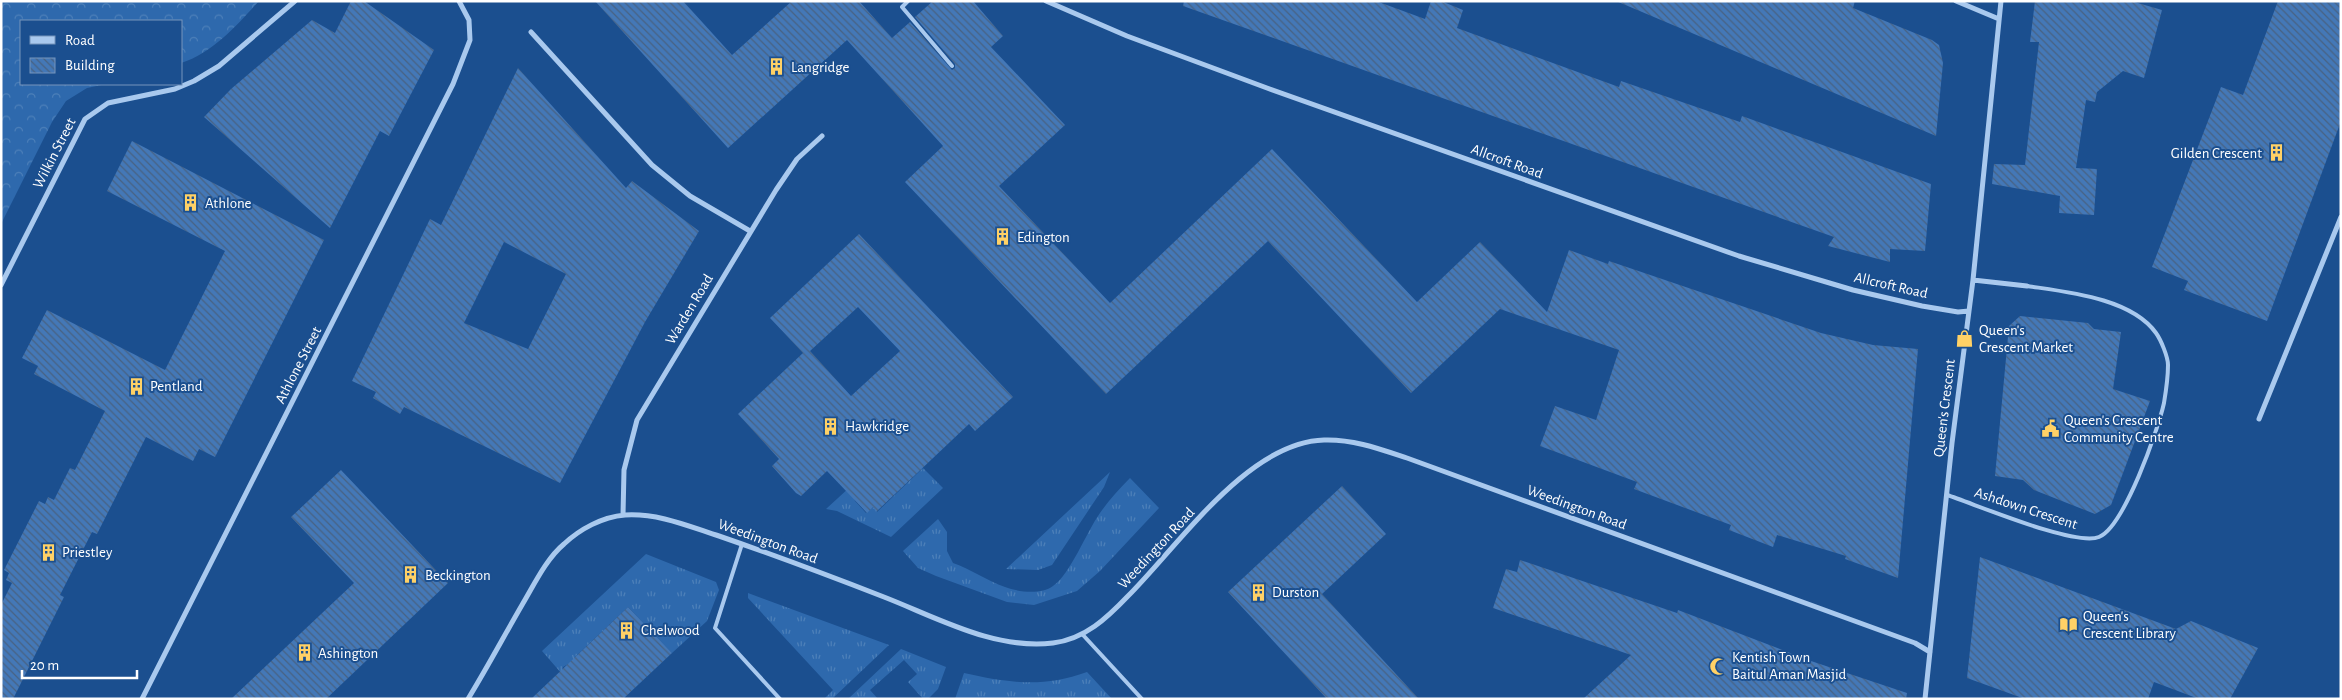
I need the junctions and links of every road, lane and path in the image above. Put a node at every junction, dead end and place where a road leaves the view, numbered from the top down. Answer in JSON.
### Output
{"nodes":[{"id":1,"x":295,"y":1,"type":"edge"},
{"id":2,"x":459,"y":1,"type":"edge"},
{"id":3,"x":897,"y":1,"type":"edge"},
{"id":4,"x":908,"y":1,"type":"edge"},
{"id":5,"x":1046,"y":1,"type":"edge"},
{"id":6,"x":1956,"y":1,"type":"edge"},
{"id":7,"x":2001,"y":1,"type":"edge"},
{"id":8,"x":902,"y":7,"type":"junction"},
{"id":9,"x":1999,"y":19,"type":"junction"},
{"id":10,"x":531,"y":32,"type":"dead end"},
{"id":11,"x":952,"y":66,"type":"dead end"},
{"id":12,"x":822,"y":136,"type":"dead end"},
{"id":13,"x":2341,"y":217,"type":"edge"},
{"id":14,"x":750,"y":231,"type":"junction"},
{"id":15,"x":1973,"y":280,"type":"junction"},
{"id":16,"x":1,"y":285,"type":"edge"},
{"id":17,"x":2027,"y":286,"type":"joint"},
{"id":18,"x":1969,"y":311,"type":"junction"},
{"id":19,"x":2260,"y":419,"type":"dead end"},
{"id":20,"x":1947,"y":494,"type":"junction"},
{"id":21,"x":623,"y":515,"type":"junction"},
{"id":22,"x":742,"y":544,"type":"junction"},
{"id":23,"x":1083,"y":635,"type":"junction"},
{"id":24,"x":1930,"y":652,"type":"junction"},
{"id":25,"x":142,"y":699,"type":"edge"},
{"id":26,"x":468,"y":699,"type":"edge"},
{"id":27,"x":780,"y":699,"type":"edge"},
{"id":28,"x":1142,"y":699,"type":"edge"},
{"id":29,"x":1925,"y":699,"type":"edge"}],
"edges":[{"from":1,"to":16,"type":"street","name":"Wilkin Street"},
{"from":2,"to":25,"type":"street","name":"Athlone Street"},
{"from":3,"to":8,"type":"lane"},
{"from":4,"to":8,"type":"lane"},
{"from":5,"to":18,"type":"street","name":"Allcroft Road"},
{"from":6,"to":9,"type":"street"},
{"from":7,"to":9,"type":"street","name":"Queen's Crescent"},
{"from":8,"to":11,"type":"lane"},
{"from":9,"to":15,"type":"street","name":"Queen's Crescent"},
{"from":10,"to":14,"type":"street"},
{"from":12,"to":14,"type":"street","name":"Warden Road"},
{"from":13,"to":19,"type":"street"},
{"from":14,"to":21,"type":"street","name":"Warden Road"},
{"from":15,"to":17,"type":"street","name":"Ashdown Crescent"},
{"from":15,"to":18,"type":"street","name":"Queen's Crescent"},
{"from":17,"to":20,"type":"lane","name":"Ashdown Crescent"},
{"from":18,"to":20,"type":"street","name":"Queen's Crescent"},
{"from":20,"to":24,"type":"street","name":"Queen's Crescent"},
{"from":21,"to":22,"type":"street","name":"Weedington Road"},
{"from":21,"to":26,"type":"street","name":"Weedington Road"},
{"from":22,"to":23,"type":"street","name":"Weedington Road"},
{"from":22,"to":27,"type":"lane"},
{"from":23,"to":24,"type":"street","name":"Weedington Road"},
{"from":23,"to":28,"type":"lane"},
{"from":24,"to":29,"type":"street","name":"Queen's Crescent"}]}
